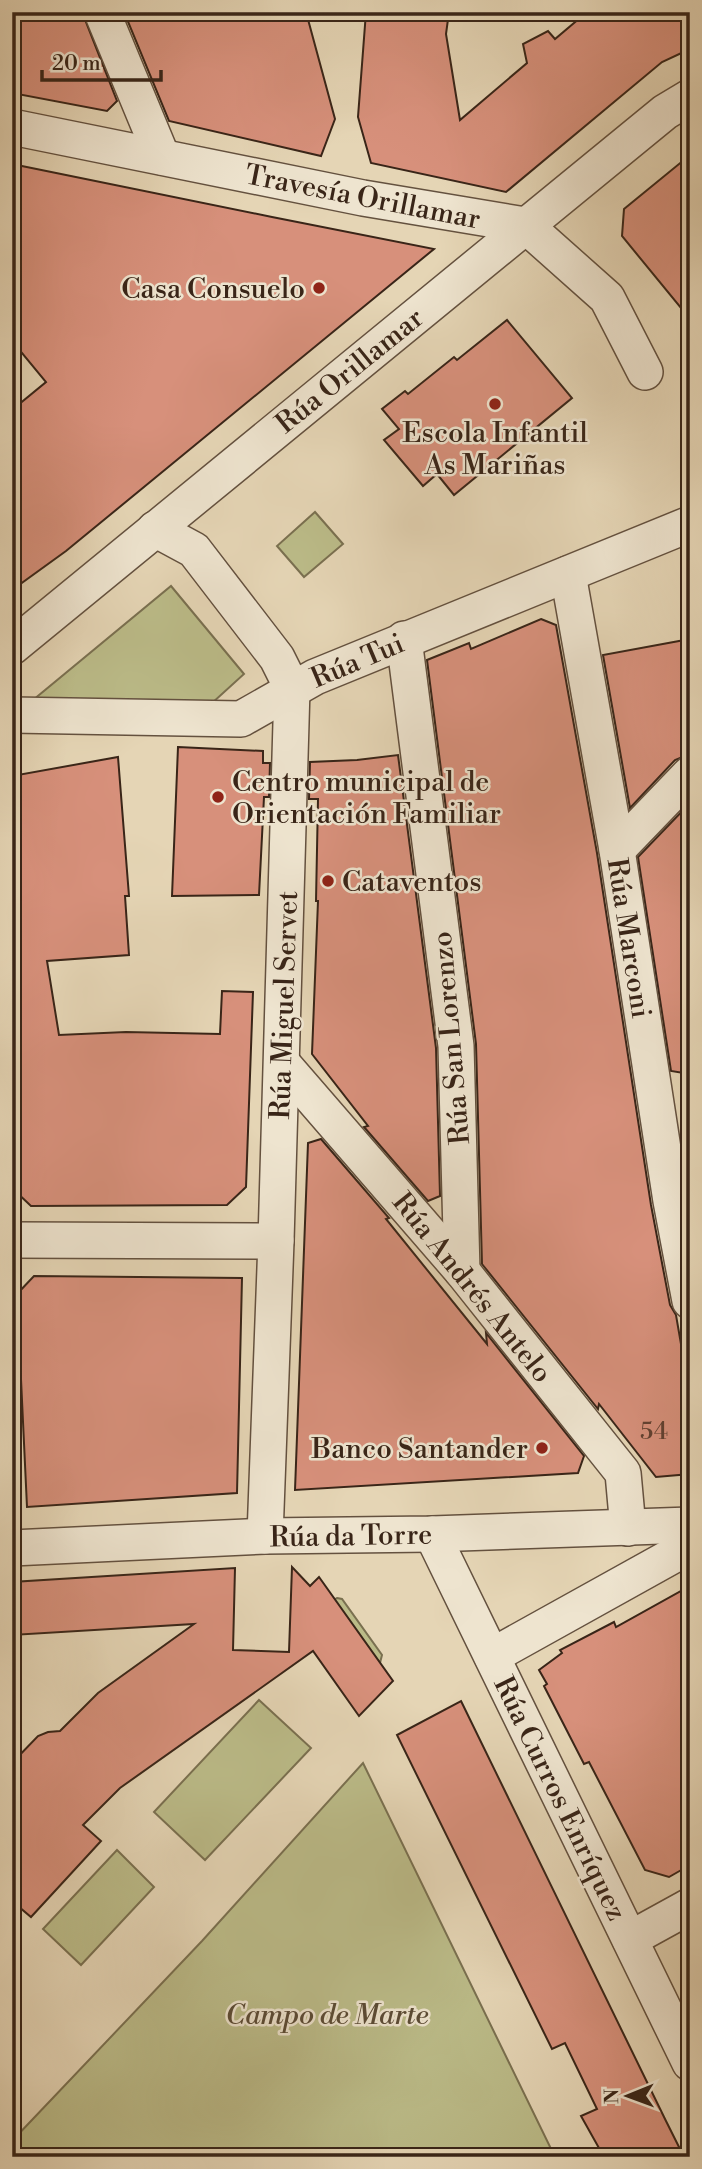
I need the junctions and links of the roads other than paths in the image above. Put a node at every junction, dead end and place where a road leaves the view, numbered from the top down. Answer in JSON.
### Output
{"nodes":[{"id":1,"x":103,"y":12,"type":"edge"},
{"id":2,"x":690,"y":97,"type":"edge"},
{"id":3,"x":12,"y":127,"type":"edge"},
{"id":4,"x":162,"y":157,"type":"junction"},
{"id":5,"x":525,"y":225,"type":"junction"},
{"id":6,"x":645,"y":372,"type":"dead end"},
{"id":7,"x":690,"y":524,"type":"edge"},
{"id":8,"x":155,"y":530,"type":"junction"},
{"id":9,"x":568,"y":575,"type":"junction"},
{"id":10,"x":404,"y":639,"type":"junction"},
{"id":11,"x":12,"y":647,"type":"edge"},
{"id":12,"x":292,"y":688,"type":"junction"},
{"id":13,"x":12,"y":715,"type":"edge"},
{"id":14,"x":690,"y":774,"type":"edge"},
{"id":15,"x":617,"y":850,"type":"junction"},
{"id":16,"x":282,"y":1063,"type":"junction"},
{"id":17,"x":680,"y":1192,"type":"edge"},
{"id":18,"x":12,"y":1240,"type":"edge"},
{"id":19,"x":276,"y":1241,"type":"junction"},
{"id":20,"x":462,"y":1271,"type":"junction"},
{"id":21,"x":690,"y":1301,"type":"edge"},
{"id":22,"x":690,"y":1525,"type":"edge"},
{"id":23,"x":628,"y":1528,"type":"junction"},
{"id":24,"x":432,"y":1534,"type":"junction"},
{"id":25,"x":265,"y":1536,"type":"junction"},
{"id":26,"x":690,"y":1546,"type":"edge"},
{"id":27,"x":12,"y":1548,"type":"edge"},
{"id":28,"x":492,"y":1656,"type":"junction"},
{"id":29,"x":690,"y":1906,"type":"edge"},
{"id":30,"x":630,"y":1939,"type":"junction"},
{"id":31,"x":690,"y":2063,"type":"edge"}],
"edges":[{"from":1,"to":4,"type":"street"},
{"from":2,"to":5,"type":"street","name":"Rúa Orillamar"},
{"from":3,"to":4,"type":"street","name":"Travesía Orillamar"},
{"from":4,"to":5,"type":"street","name":"Travesía Orillamar"},
{"from":5,"to":6,"type":"street"},
{"from":5,"to":8,"type":"street","name":"Rúa Orillamar"},
{"from":7,"to":9,"type":"street","name":"Rúa Tui"},
{"from":8,"to":11,"type":"street","name":"Rúa Orillamar"},
{"from":8,"to":12,"type":"street","name":"Rúa Miguel Servet"},
{"from":9,"to":10,"type":"street","name":"Rúa Tui"},
{"from":9,"to":15,"type":"street","name":"Rúa Marconi"},
{"from":10,"to":12,"type":"street","name":"Rúa Tui"},
{"from":10,"to":20,"type":"street","name":"Rúa San Lorenzo"},
{"from":12,"to":13,"type":"street","name":"Rúa Tui"},
{"from":12,"to":16,"type":"street","name":"Rúa Miguel Servet"},
{"from":14,"to":15,"type":"street"},
{"from":15,"to":17,"type":"street","name":"Rúa Marconi"},
{"from":16,"to":19,"type":"street","name":"Rúa Miguel Servet"},
{"from":16,"to":20,"type":"street","name":"Rúa Andrés Antelo"},
{"from":17,"to":21,"type":"street","name":"Rúa Marconi"},
{"from":18,"to":19,"type":"street"},
{"from":19,"to":25,"type":"street","name":"Rúa Miguel Servet"},
{"from":20,"to":23,"type":"street","name":"Rúa Andrés Antelo"},
{"from":22,"to":23,"type":"street","name":"Rúa da Torre"},
{"from":23,"to":24,"type":"street","name":"Rúa da Torre"},
{"from":24,"to":25,"type":"street","name":"Rúa da Torre"},
{"from":24,"to":28,"type":"street","name":"Rúa Curros Enríquez"},
{"from":25,"to":27,"type":"street","name":"Rúa da Torre"},
{"from":26,"to":28,"type":"street"},
{"from":28,"to":30,"type":"street","name":"Rúa Curros Enríquez"},
{"from":29,"to":30,"type":"street"},
{"from":30,"to":31,"type":"street","name":"Rúa Curros Enríquez"}]}
